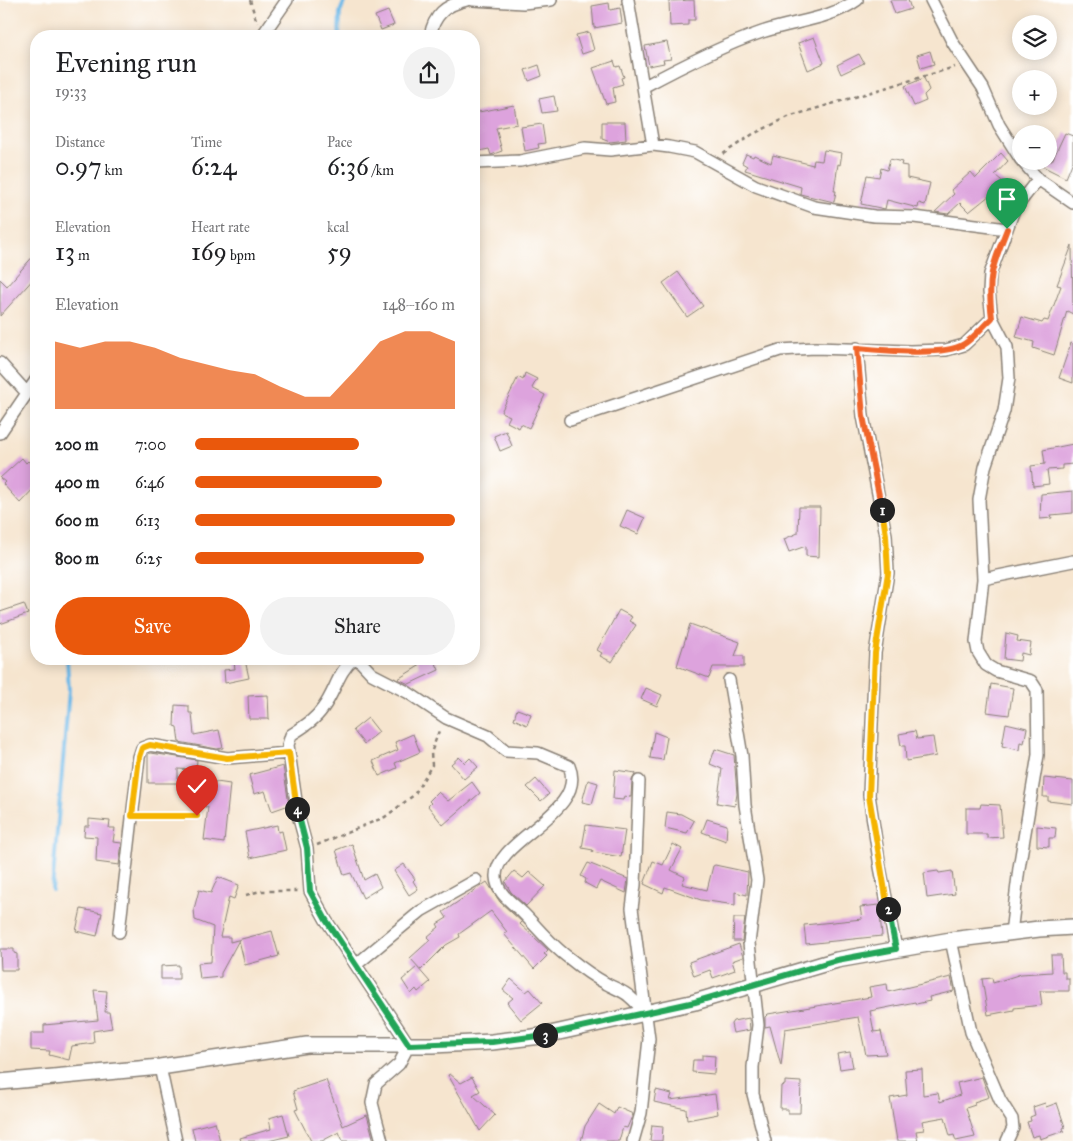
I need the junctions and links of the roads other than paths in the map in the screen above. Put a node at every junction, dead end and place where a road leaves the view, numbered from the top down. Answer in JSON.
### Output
{"nodes":[{"id":1,"x":287,"y":0,"type":"edge"},
{"id":2,"x":467,"y":0,"type":"edge"},
{"id":3,"x":473,"y":0,"type":"edge"},
{"id":4,"x":551,"y":0,"type":"edge"},
{"id":5,"x":628,"y":0,"type":"edge"},
{"id":6,"x":857,"y":0,"type":"edge"},
{"id":7,"x":931,"y":0,"type":"edge"},
{"id":8,"x":262,"y":30,"type":"edge"},
{"id":9,"x":431,"y":30,"type":"edge"},
{"id":10,"x":643,"y":87,"type":"junction"},
{"id":11,"x":653,"y":145,"type":"junction"},
{"id":12,"x":1012,"y":145,"type":"edge"},
{"id":13,"x":480,"y":163,"type":"edge"},
{"id":14,"x":1030,"y":170,"type":"edge"},
{"id":15,"x":1038,"y":179,"type":"junction"},
{"id":16,"x":1073,"y":203,"type":"edge"},
{"id":17,"x":1007,"y":229,"type":"junction"},
{"id":18,"x":992,"y":318,"type":"junction"},
{"id":19,"x":857,"y":348,"type":"junction"},
{"id":20,"x":0,"y":363,"type":"edge"},
{"id":21,"x":30,"y":389,"type":"edge"},
{"id":22,"x":27,"y":393,"type":"junction"},
{"id":23,"x":570,"y":420,"type":"dead end"},
{"id":24,"x":0,"y":433,"type":"edge"},
{"id":25,"x":1073,"y":561,"type":"edge"},
{"id":26,"x":983,"y":579,"type":"junction"},
{"id":27,"x":346,"y":665,"type":"edge"},
{"id":28,"x":364,"y":665,"type":"edge"},
{"id":29,"x":729,"y":680,"type":"dead end"},
{"id":30,"x":289,"y":753,"type":"junction"},
{"id":31,"x":639,"y":782,"type":"dead end"},
{"id":32,"x":476,"y":880,"type":"dead end"},
{"id":33,"x":1073,"y":927,"type":"edge"},
{"id":34,"x":119,"y":932,"type":"dead end"},
{"id":35,"x":1011,"y":933,"type":"junction"},
{"id":36,"x":951,"y":940,"type":"junction"},
{"id":37,"x":896,"y":949,"type":"junction"},
{"id":38,"x":357,"y":964,"type":"junction"},
{"id":39,"x":754,"y":984,"type":"junction"},
{"id":40,"x":646,"y":1014,"type":"junction"},
{"id":41,"x":409,"y":1045,"type":"junction"},
{"id":42,"x":160,"y":1067,"type":"junction"},
{"id":43,"x":0,"y":1082,"type":"edge"},
{"id":44,"x":176,"y":1141,"type":"edge"},
{"id":45,"x":382,"y":1141,"type":"edge"},
{"id":46,"x":633,"y":1141,"type":"edge"},
{"id":47,"x":765,"y":1141,"type":"edge"},
{"id":48,"x":1007,"y":1141,"type":"edge"}],
"edges":[{"from":1,"to":8,"type":"street"},
{"from":2,"to":9,"type":"street"},
{"from":3,"to":4,"type":"street"},
{"from":5,"to":10,"type":"street"},
{"from":6,"to":10,"type":"street"},
{"from":7,"to":12,"type":"street"},
{"from":10,"to":11,"type":"street"},
{"from":11,"to":13,"type":"street"},
{"from":11,"to":17,"type":"street"},
{"from":14,"to":15,"type":"street"},
{"from":15,"to":16,"type":"street"},
{"from":15,"to":17,"type":"street"},
{"from":17,"to":18,"type":"street"},
{"from":18,"to":19,"type":"street"},
{"from":18,"to":26,"type":"street"},
{"from":19,"to":23,"type":"street"},
{"from":19,"to":37,"type":"street"},
{"from":20,"to":22,"type":"street"},
{"from":21,"to":22,"type":"street"},
{"from":22,"to":24,"type":"street"},
{"from":25,"to":26,"type":"street"},
{"from":26,"to":35,"type":"street"},
{"from":27,"to":30,"type":"street"},
{"from":28,"to":40,"type":"street"},
{"from":29,"to":39,"type":"street"},
{"from":30,"to":34,"type":"street"},
{"from":30,"to":38,"type":"street"},
{"from":31,"to":40,"type":"street"},
{"from":32,"to":38,"type":"street"},
{"from":33,"to":35,"type":"street"},
{"from":35,"to":36,"type":"street"},
{"from":36,"to":37,"type":"street"},
{"from":36,"to":48,"type":"street"},
{"from":37,"to":39,"type":"street"},
{"from":38,"to":41,"type":"street"},
{"from":39,"to":40,"type":"street"},
{"from":39,"to":47,"type":"street"},
{"from":40,"to":41,"type":"street"},
{"from":40,"to":46,"type":"street"},
{"from":41,"to":42,"type":"street"},
{"from":41,"to":45,"type":"street"},
{"from":42,"to":43,"type":"street"},
{"from":42,"to":44,"type":"street"}]}
